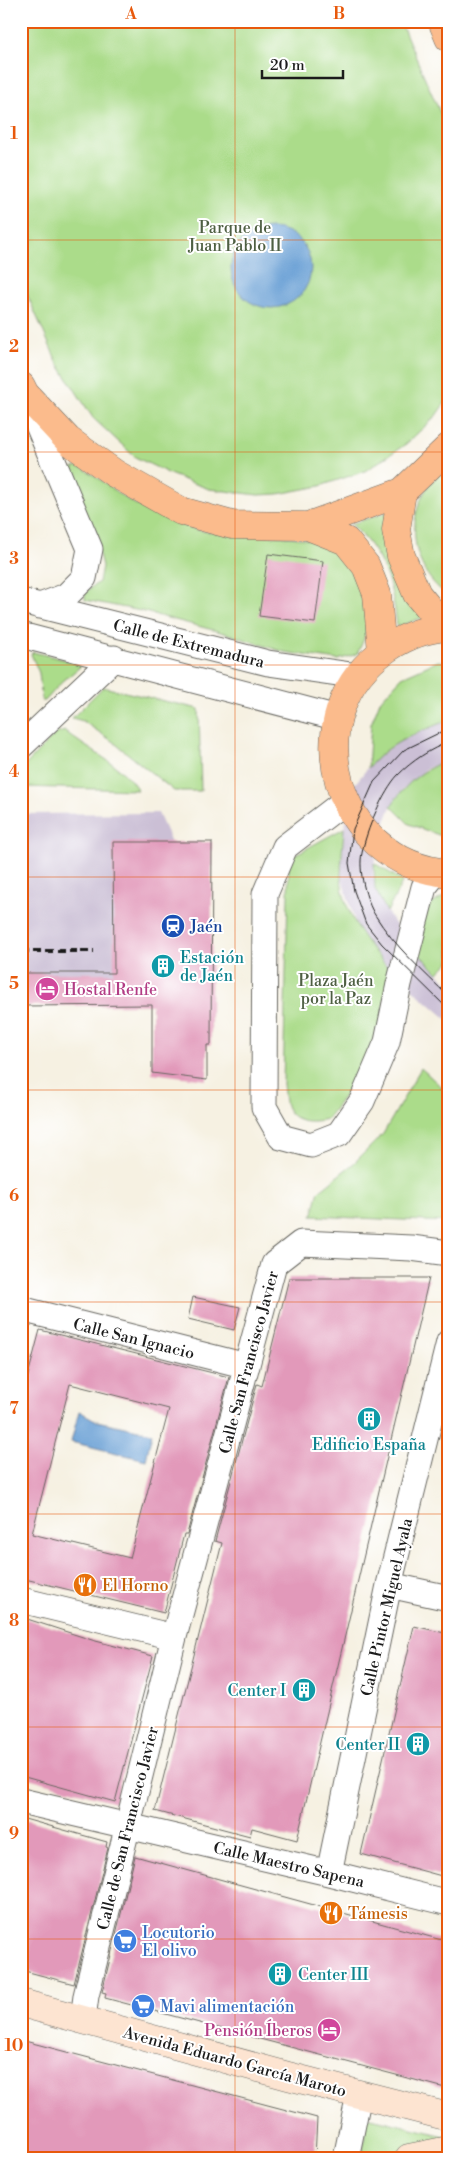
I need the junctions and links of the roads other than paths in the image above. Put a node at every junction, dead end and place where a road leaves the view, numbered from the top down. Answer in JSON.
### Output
{"nodes":[{"id":1,"x":442,"y":21,"type":"edge"},
{"id":2,"x":449,"y":38,"type":"edge"},
{"id":3,"x":23,"y":390,"type":"edge"},
{"id":4,"x":449,"y":447,"type":"edge"},
{"id":5,"x":402,"y":492,"type":"junction"},
{"id":6,"x":308,"y":526,"type":"junction"},
{"id":7,"x":31,"y":604,"type":"edge"},
{"id":8,"x":446,"y":627,"type":"edge"},
{"id":9,"x":21,"y":635,"type":"edge"},
{"id":10,"x":382,"y":652,"type":"junction"},
{"id":11,"x":114,"y":658,"type":"junction"},
{"id":12,"x":358,"y":676,"type":"junction"},
{"id":13,"x":338,"y":718,"type":"junction"},
{"id":14,"x":21,"y":746,"type":"edge"},
{"id":15,"x":345,"y":801,"type":"junction"},
{"id":16,"x":442,"y":873,"type":"edge"},
{"id":17,"x":449,"y":1253,"type":"edge"},
{"id":18,"x":21,"y":1309,"type":"edge"},
{"id":19,"x":449,"y":1342,"type":"edge"},
{"id":20,"x":247,"y":1366,"type":"junction"},
{"id":21,"x":389,"y":1585,"type":"junction"},
{"id":22,"x":449,"y":1598,"type":"edge"},
{"id":23,"x":21,"y":1600,"type":"edge"},
{"id":24,"x":174,"y":1637,"type":"junction"},
{"id":25,"x":21,"y":1801,"type":"edge"},
{"id":26,"x":128,"y":1827,"type":"junction"},
{"id":27,"x":329,"y":1873,"type":"junction"},
{"id":28,"x":449,"y":1903,"type":"edge"},
{"id":29,"x":21,"y":2003,"type":"edge"},
{"id":30,"x":83,"y":2019,"type":"junction"},
{"id":31,"x":359,"y":2095,"type":"junction"},
{"id":32,"x":449,"y":2117,"type":"edge"},
{"id":33,"x":449,"y":2150,"type":"edge"},
{"id":34,"x":346,"y":2158,"type":"edge"},
{"id":35,"x":409,"y":2158,"type":"edge"}],
"edges":[{"from":1,"to":2,"type":"main road"},
{"from":3,"to":6,"type":"main road"},
{"from":3,"to":7,"type":"street"},
{"from":4,"to":5,"type":"main road"},
{"from":5,"to":6,"type":"main road"},
{"from":5,"to":8,"type":"main road"},
{"from":6,"to":10,"type":"main road"},
{"from":7,"to":12,"type":"street","name":"Calle de Extremadura"},
{"from":8,"to":10,"type":"main road"},
{"from":9,"to":11,"type":"street","name":"Calle de Extremadura"},
{"from":10,"to":12,"type":"main road"},
{"from":11,"to":13,"type":"street","name":"Calle de Extremadura"},
{"from":11,"to":14,"type":"street"},
{"from":12,"to":13,"type":"main road"},
{"from":13,"to":15,"type":"main road"},
{"from":15,"to":16,"type":"main road"},
{"from":15,"to":16,"type":"street"},
{"from":17,"to":20,"type":"street","name":"Calle San Francisco Javier"},
{"from":18,"to":20,"type":"street","name":"Calle San Ignacio"},
{"from":19,"to":21,"type":"street","name":"Calle Pintor Miguel Ayala"},
{"from":20,"to":24,"type":"street","name":"Calle San Francisco Javier"},
{"from":21,"to":22,"type":"street"},
{"from":21,"to":27,"type":"street","name":"Calle Pintor Miguel Ayala"},
{"from":23,"to":24,"type":"street"},
{"from":24,"to":26,"type":"street","name":"Calle de San Francisco Javier"},
{"from":25,"to":26,"type":"street","name":"Calle Maestro Sapena"},
{"from":26,"to":27,"type":"street","name":"Calle Maestro Sapena"},
{"from":26,"to":30,"type":"street","name":"Calle de San Francisco Javier"},
{"from":27,"to":28,"type":"street","name":"Calle Maestro Sapena"},
{"from":29,"to":30,"type":"street","name":"Avenida Eduardo García Maroto"},
{"from":30,"to":31,"type":"street","name":"Avenida Eduardo García Maroto"},
{"from":31,"to":32,"type":"street","name":"Avenida Eduardo García Maroto"},
{"from":31,"to":34,"type":"street"},
{"from":33,"to":35,"type":"street"}]}
